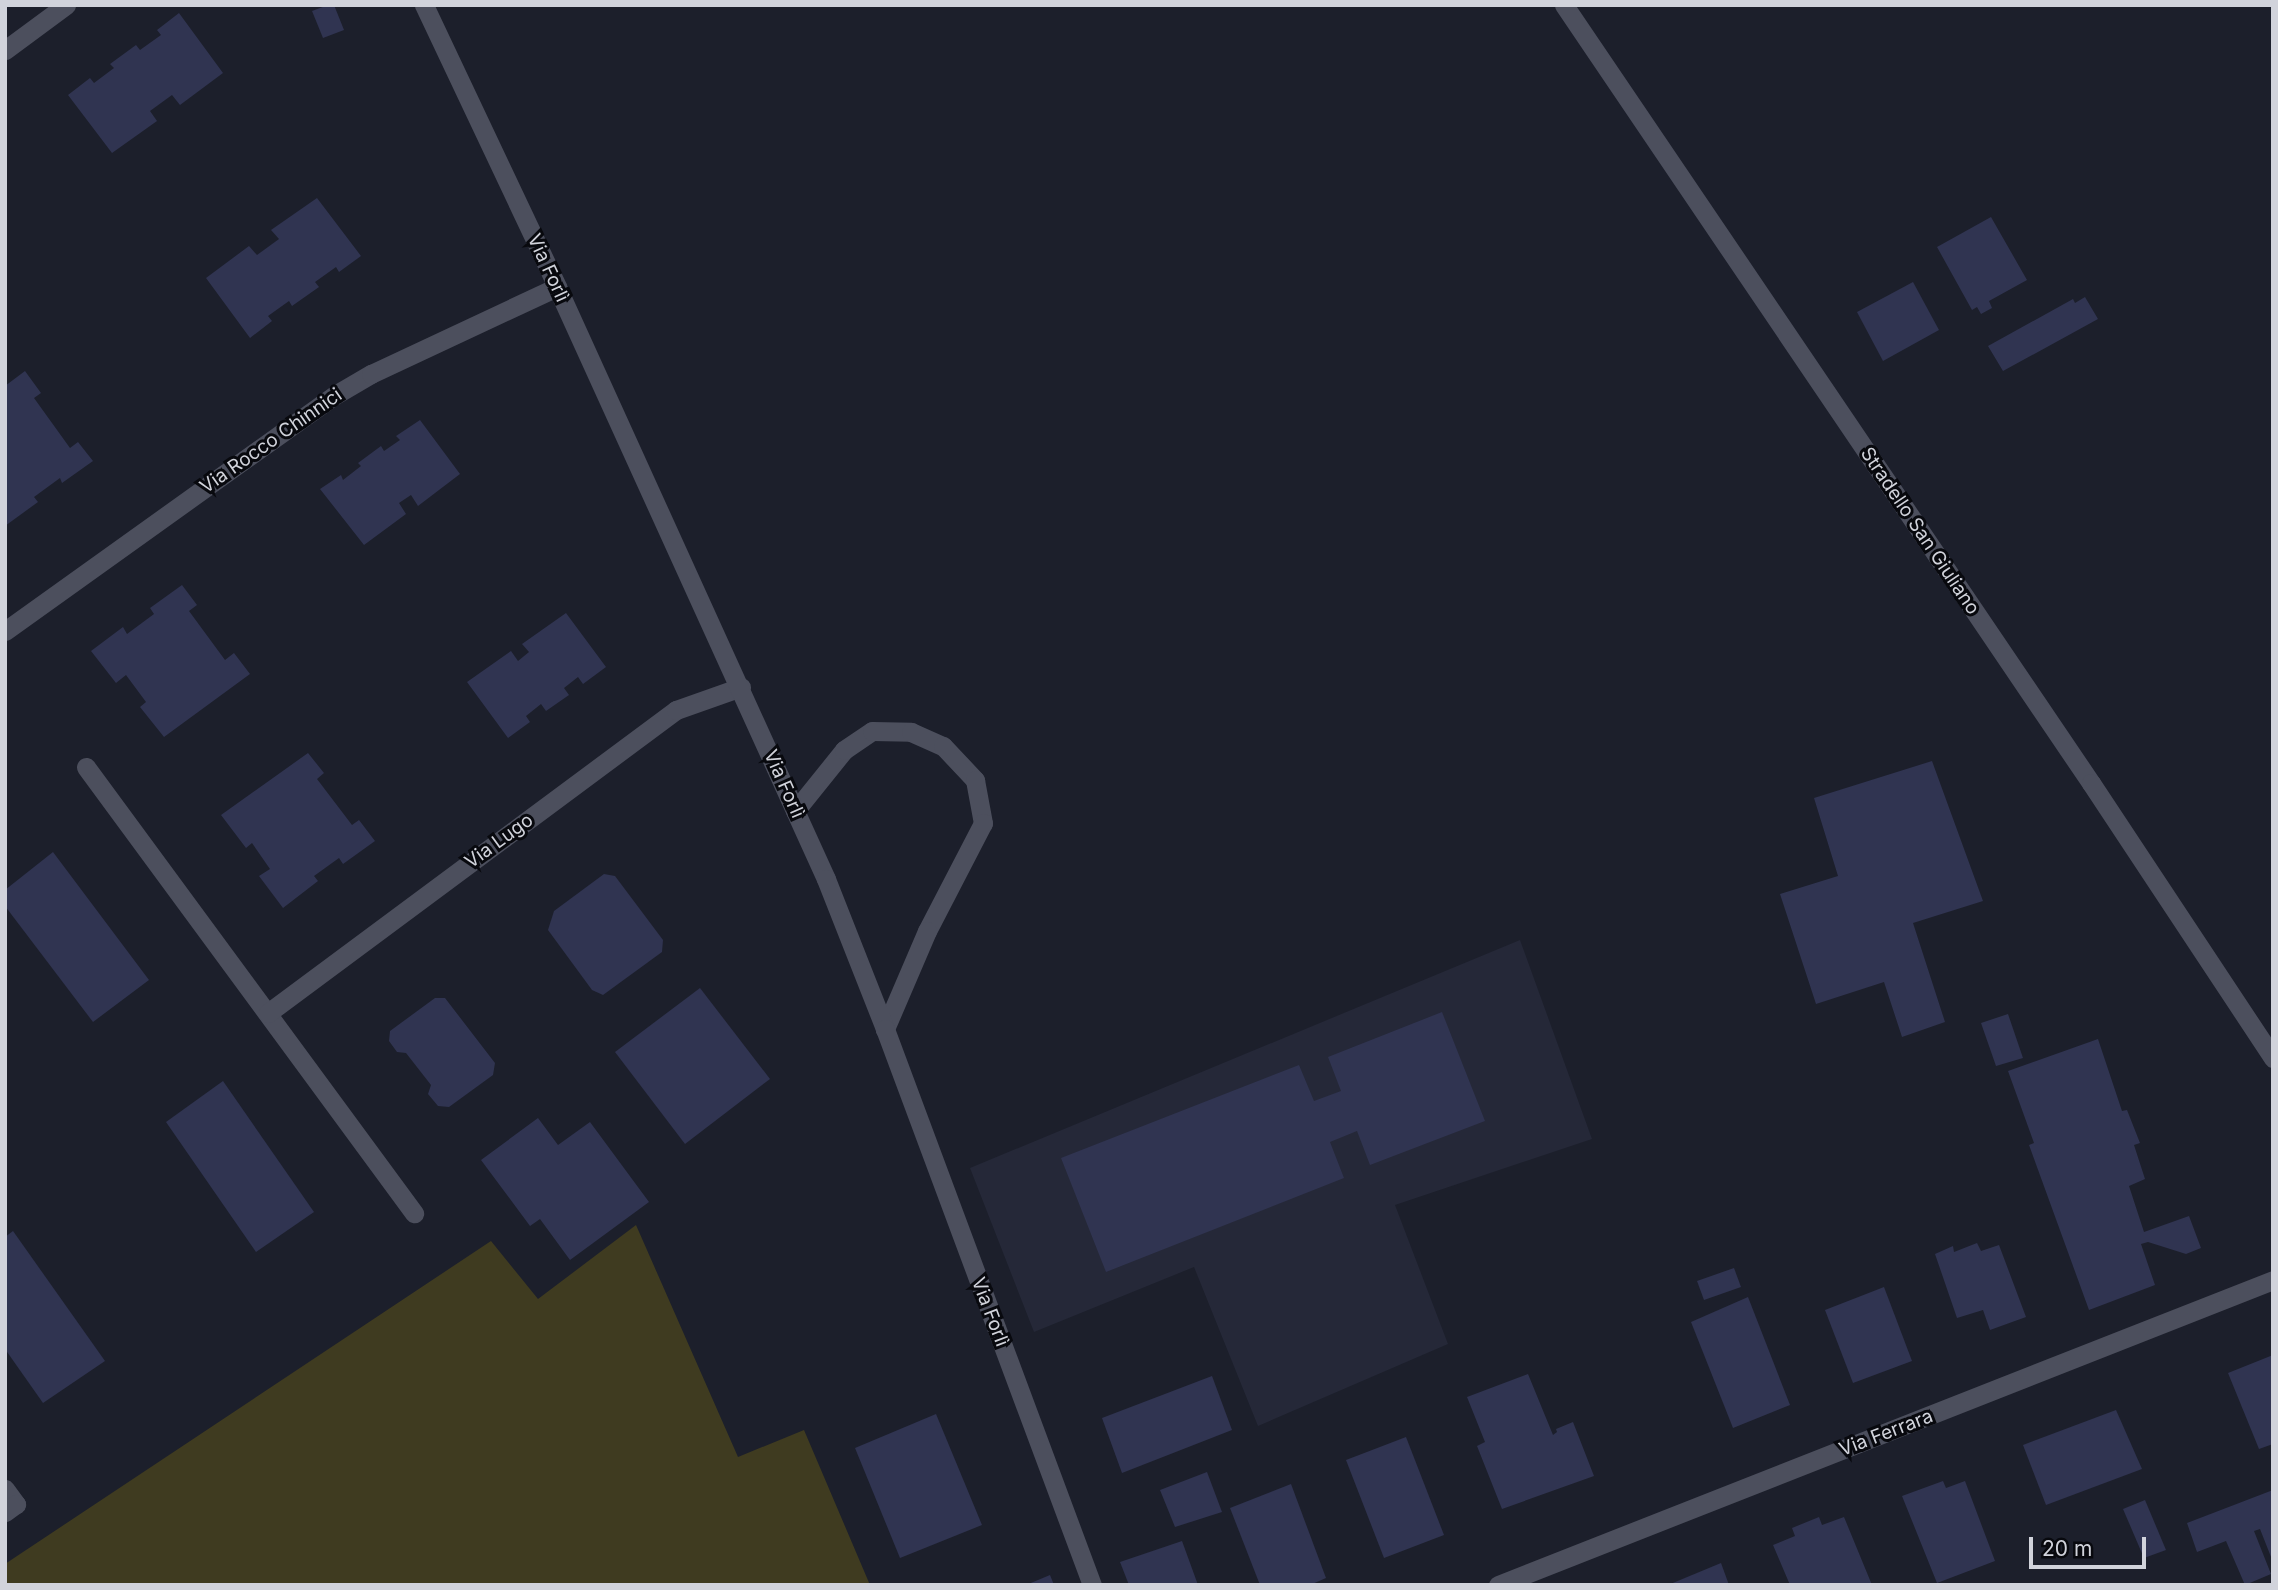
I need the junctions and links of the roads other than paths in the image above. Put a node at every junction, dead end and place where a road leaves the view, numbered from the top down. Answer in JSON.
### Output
{"nodes":[{"id":1,"x":66,"y":5,"type":"edge"},
{"id":2,"x":424,"y":5,"type":"edge"},
{"id":3,"x":1564,"y":5,"type":"edge"},
{"id":4,"x":5,"y":50,"type":"edge"},
{"id":5,"x":557,"y":287,"type":"junction"},
{"id":6,"x":5,"y":631,"type":"edge"},
{"id":7,"x":741,"y":687,"type":"junction"},
{"id":8,"x":86,"y":767,"type":"dead end"},
{"id":9,"x":795,"y":811,"type":"junction"},
{"id":10,"x":268,"y":1013,"type":"junction"},
{"id":11,"x":885,"y":1029,"type":"junction"},
{"id":12,"x":2273,"y":1058,"type":"edge"},
{"id":13,"x":414,"y":1213,"type":"dead end"},
{"id":14,"x":2273,"y":1280,"type":"edge"},
{"id":15,"x":5,"y":1489,"type":"edge"},
{"id":16,"x":5,"y":1511,"type":"edge"},
{"id":17,"x":1092,"y":1585,"type":"edge"},
{"id":18,"x":1499,"y":1585,"type":"edge"}],
"edges":[{"from":1,"to":4,"type":"street"},
{"from":2,"to":5,"type":"street","name":"Via Forlì"},
{"from":3,"to":12,"type":"street","name":"Stradello San Giuliano"},
{"from":5,"to":6,"type":"street","name":"Via Rocco Chinnici"},
{"from":5,"to":7,"type":"street","name":"Via Forlì"},
{"from":7,"to":9,"type":"street","name":"Via Forlì"},
{"from":7,"to":10,"type":"street","name":"Via Lugo"},
{"from":8,"to":10,"type":"street"},
{"from":9,"to":11,"type":"street","name":"Via Forlì"},
{"from":9,"to":11,"type":"street"},
{"from":10,"to":13,"type":"street"},
{"from":11,"to":17,"type":"street","name":"Via Forlì"},
{"from":14,"to":18,"type":"street","name":"Via Ferrara"},
{"from":15,"to":16,"type":"street"}]}
